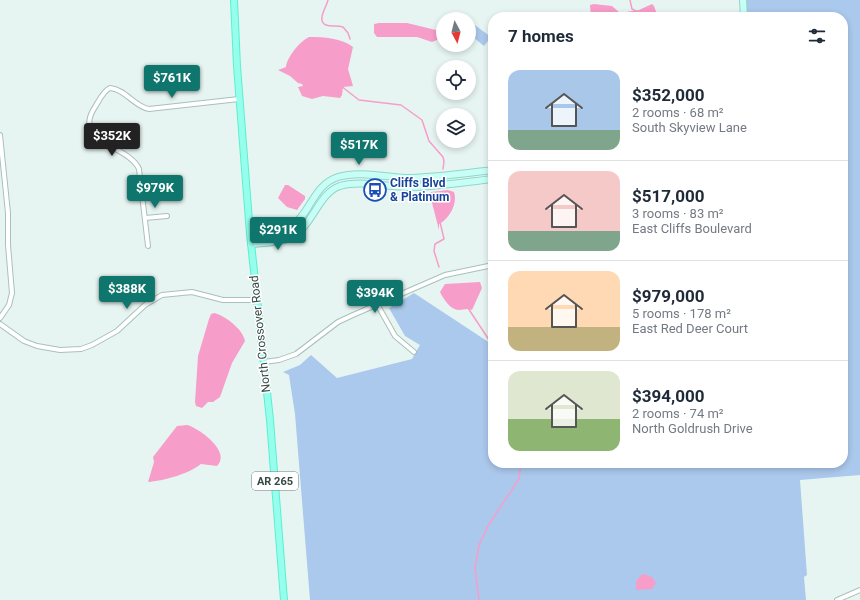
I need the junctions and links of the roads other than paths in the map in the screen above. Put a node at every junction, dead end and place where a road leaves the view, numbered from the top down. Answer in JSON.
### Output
{"nodes":[{"id":1,"x":234,"y":0,"type":"edge"},
{"id":2,"x":744,"y":0,"type":"edge"},
{"id":3,"x":744,"y":12,"type":"edge"},
{"id":4,"x":239,"y":99,"type":"junction"},
{"id":5,"x":0,"y":135,"type":"edge"},
{"id":6,"x":488,"y":170,"type":"edge"},
{"id":7,"x":488,"y":179,"type":"edge"},
{"id":8,"x":167,"y":216,"type":"dead end"},
{"id":9,"x":145,"y":218,"type":"junction"},
{"id":10,"x":250,"y":234,"type":"junction"},
{"id":11,"x":251,"y":244,"type":"junction"},
{"id":12,"x":148,"y":246,"type":"dead end"},
{"id":13,"x":488,"y":266,"type":"edge"},
{"id":14,"x":257,"y":300,"type":"junction"},
{"id":15,"x":377,"y":304,"type":"junction"},
{"id":16,"x":0,"y":318,"type":"edge"},
{"id":17,"x":0,"y":324,"type":"edge"},
{"id":18,"x":414,"y":352,"type":"dead end"},
{"id":19,"x":264,"y":362,"type":"junction"},
{"id":20,"x":860,"y":590,"type":"edge"},
{"id":21,"x":284,"y":600,"type":"edge"},
{"id":22,"x":837,"y":600,"type":"edge"}],
"edges":[{"from":1,"to":4,"type":"main road","name":"North Crossover Road","number":"AR 265"},
{"from":2,"to":3,"type":"street"},
{"from":4,"to":9,"type":"street"},
{"from":4,"to":10,"type":"main road","name":"North Crossover Road","number":"AR 265"},
{"from":5,"to":16,"type":"street"},
{"from":6,"to":10,"type":"street"},
{"from":7,"to":11,"type":"street"},
{"from":8,"to":9,"type":"street"},
{"from":9,"to":12,"type":"street"},
{"from":10,"to":11,"type":"main road","name":"North Crossover Road","number":"AR 265"},
{"from":11,"to":14,"type":"main road","name":"North Crossover Road","number":"AR 265"},
{"from":13,"to":15,"type":"street"},
{"from":14,"to":17,"type":"street"},
{"from":14,"to":19,"type":"main road","name":"North Crossover Road","number":"AR 265"},
{"from":15,"to":18,"type":"street"},
{"from":15,"to":19,"type":"street"},
{"from":19,"to":21,"type":"main road","name":"North Crossover Road","number":"AR 265"},
{"from":20,"to":22,"type":"street"}]}
